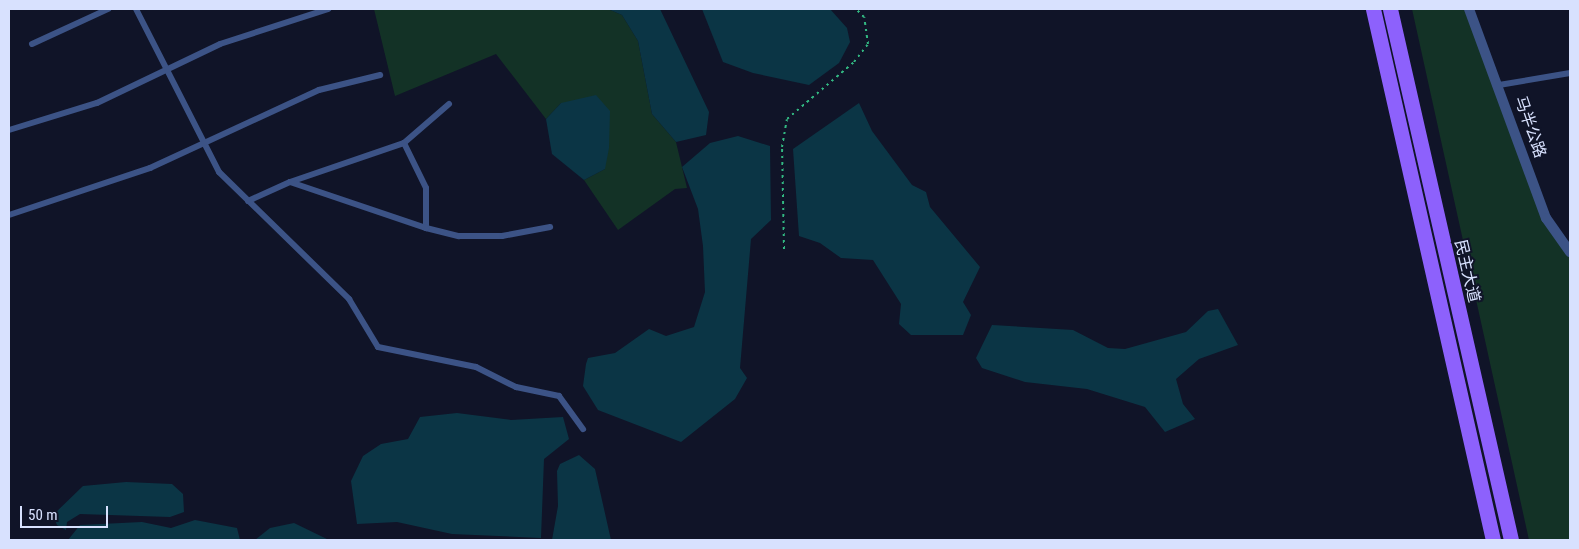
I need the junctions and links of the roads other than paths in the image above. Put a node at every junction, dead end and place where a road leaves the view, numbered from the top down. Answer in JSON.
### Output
{"nodes":[{"id":1,"x":108,"y":9,"type":"edge"},
{"id":2,"x":136,"y":9,"type":"edge"},
{"id":3,"x":328,"y":9,"type":"edge"},
{"id":4,"x":1373,"y":9,"type":"edge"},
{"id":5,"x":1390,"y":9,"type":"edge"},
{"id":6,"x":1469,"y":9,"type":"edge"},
{"id":7,"x":32,"y":44,"type":"dead end"},
{"id":8,"x":166,"y":68,"type":"junction"},
{"id":9,"x":1570,"y":73,"type":"edge"},
{"id":10,"x":380,"y":75,"type":"dead end"},
{"id":11,"x":1499,"y":85,"type":"junction"},
{"id":12,"x":449,"y":104,"type":"dead end"},
{"id":13,"x":9,"y":130,"type":"edge"},
{"id":14,"x":203,"y":141,"type":"junction"},
{"id":15,"x":404,"y":143,"type":"junction"},
{"id":16,"x":290,"y":182,"type":"junction"},
{"id":17,"x":248,"y":201,"type":"junction"},
{"id":18,"x":9,"y":215,"type":"edge"},
{"id":19,"x":550,"y":227,"type":"dead end"},
{"id":20,"x":426,"y":228,"type":"junction"},
{"id":21,"x":1570,"y":252,"type":"edge"},
{"id":22,"x":583,"y":429,"type":"dead end"},
{"id":23,"x":1493,"y":540,"type":"edge"},
{"id":24,"x":1511,"y":540,"type":"edge"}],
"edges":[{"from":1,"to":7,"type":"lane"},
{"from":2,"to":8,"type":"lane"},
{"from":3,"to":8,"type":"lane"},
{"from":4,"to":23,"type":"main road","name":"民主大道"},
{"from":5,"to":24,"type":"main road","name":"民主大道"},
{"from":6,"to":11,"type":"street","name":"马半公路"},
{"from":8,"to":13,"type":"lane"},
{"from":8,"to":14,"type":"lane"},
{"from":9,"to":11,"type":"lane"},
{"from":10,"to":14,"type":"lane"},
{"from":11,"to":21,"type":"street","name":"马半公路"},
{"from":12,"to":15,"type":"lane"},
{"from":14,"to":17,"type":"lane"},
{"from":14,"to":18,"type":"lane"},
{"from":15,"to":16,"type":"lane"},
{"from":15,"to":20,"type":"lane"},
{"from":16,"to":17,"type":"lane"},
{"from":16,"to":20,"type":"lane"},
{"from":17,"to":22,"type":"lane"},
{"from":19,"to":20,"type":"lane"}]}
